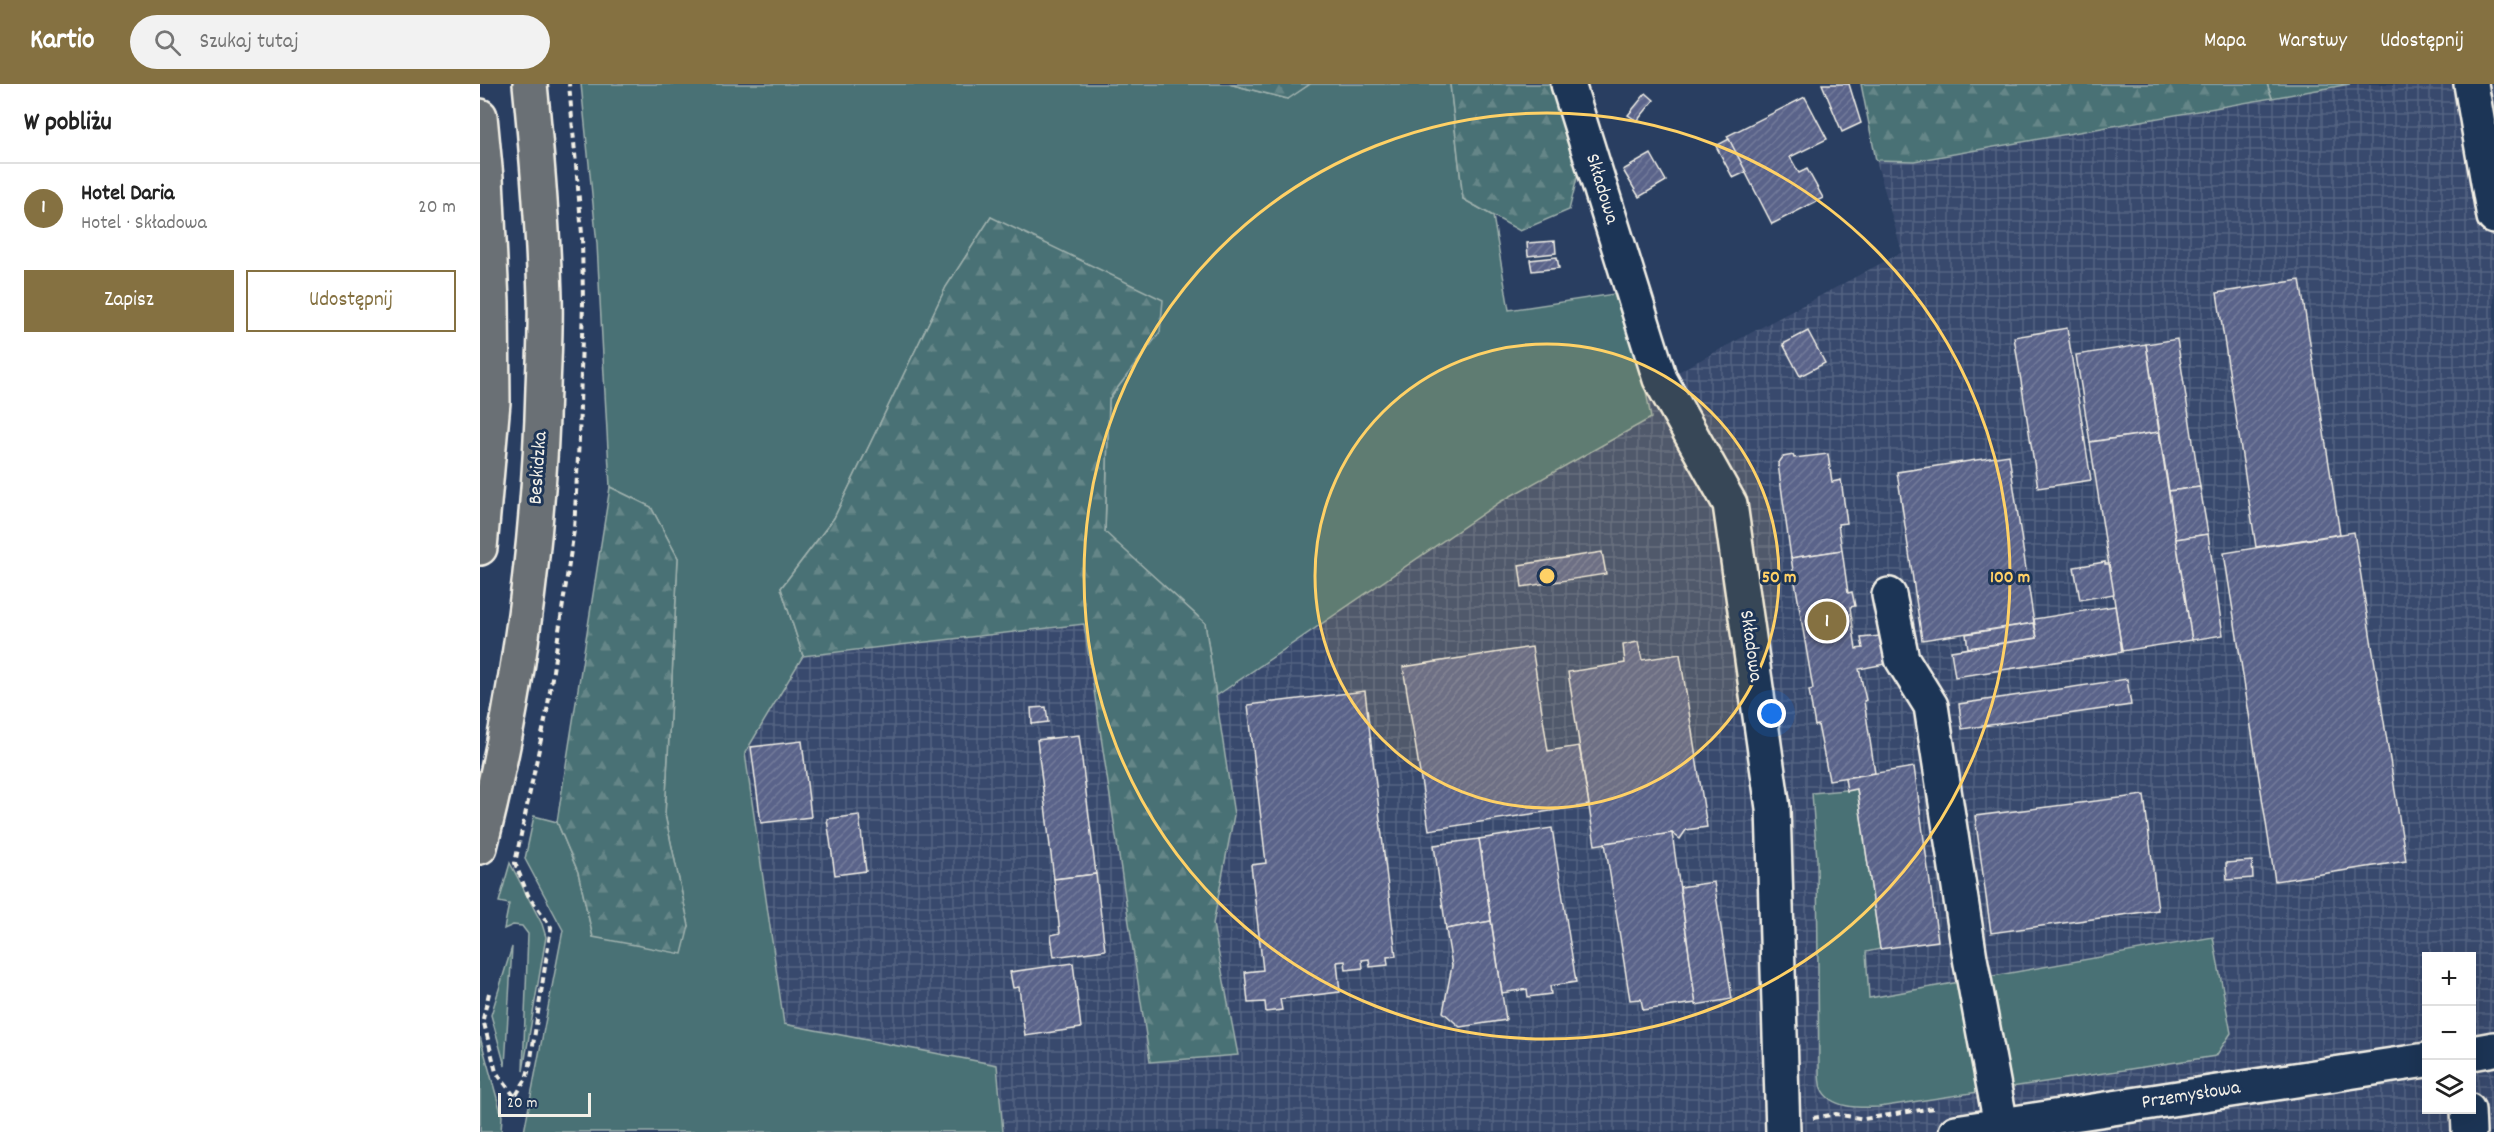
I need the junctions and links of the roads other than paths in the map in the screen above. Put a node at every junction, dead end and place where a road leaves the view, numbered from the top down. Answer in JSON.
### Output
{"nodes":[{"id":1,"x":530,"y":84,"type":"edge"},
{"id":2,"x":1568,"y":84,"type":"edge"},
{"id":3,"x":2471,"y":84,"type":"edge"},
{"id":4,"x":480,"y":116,"type":"edge"},
{"id":5,"x":2494,"y":217,"type":"edge"},
{"id":6,"x":493,"y":402,"type":"junction"},
{"id":7,"x":480,"y":440,"type":"edge"},
{"id":8,"x":480,"y":548,"type":"edge"},
{"id":9,"x":1890,"y":595,"type":"dead end"},
{"id":10,"x":480,"y":847,"type":"edge"},
{"id":11,"x":2494,"y":1049,"type":"edge"},
{"id":12,"x":2476,"y":1052,"type":"edge"},
{"id":13,"x":2422,"y":1061,"type":"edge"},
{"id":14,"x":2468,"y":1114,"type":"edge"},
{"id":15,"x":2001,"y":1125,"type":"junction"},
{"id":16,"x":1783,"y":1132,"type":"edge"},
{"id":17,"x":1956,"y":1132,"type":"edge"},
{"id":18,"x":2469,"y":1132,"type":"edge"}],
"edges":[{"from":1,"to":10,"type":"main road","name":"Beskidzka"},
{"from":2,"to":16,"type":"street","name":"Składowa"},
{"from":3,"to":5,"type":"street"},
{"from":4,"to":6,"type":"main road"},
{"from":6,"to":7,"type":"main road"},
{"from":6,"to":8,"type":"main road"},
{"from":9,"to":15,"type":"street"},
{"from":11,"to":12,"type":"street"},
{"from":13,"to":15,"type":"street","name":"Przemysłowa"},
{"from":14,"to":18,"type":"street"},
{"from":15,"to":17,"type":"street","name":"Przemysłowa"}]}
